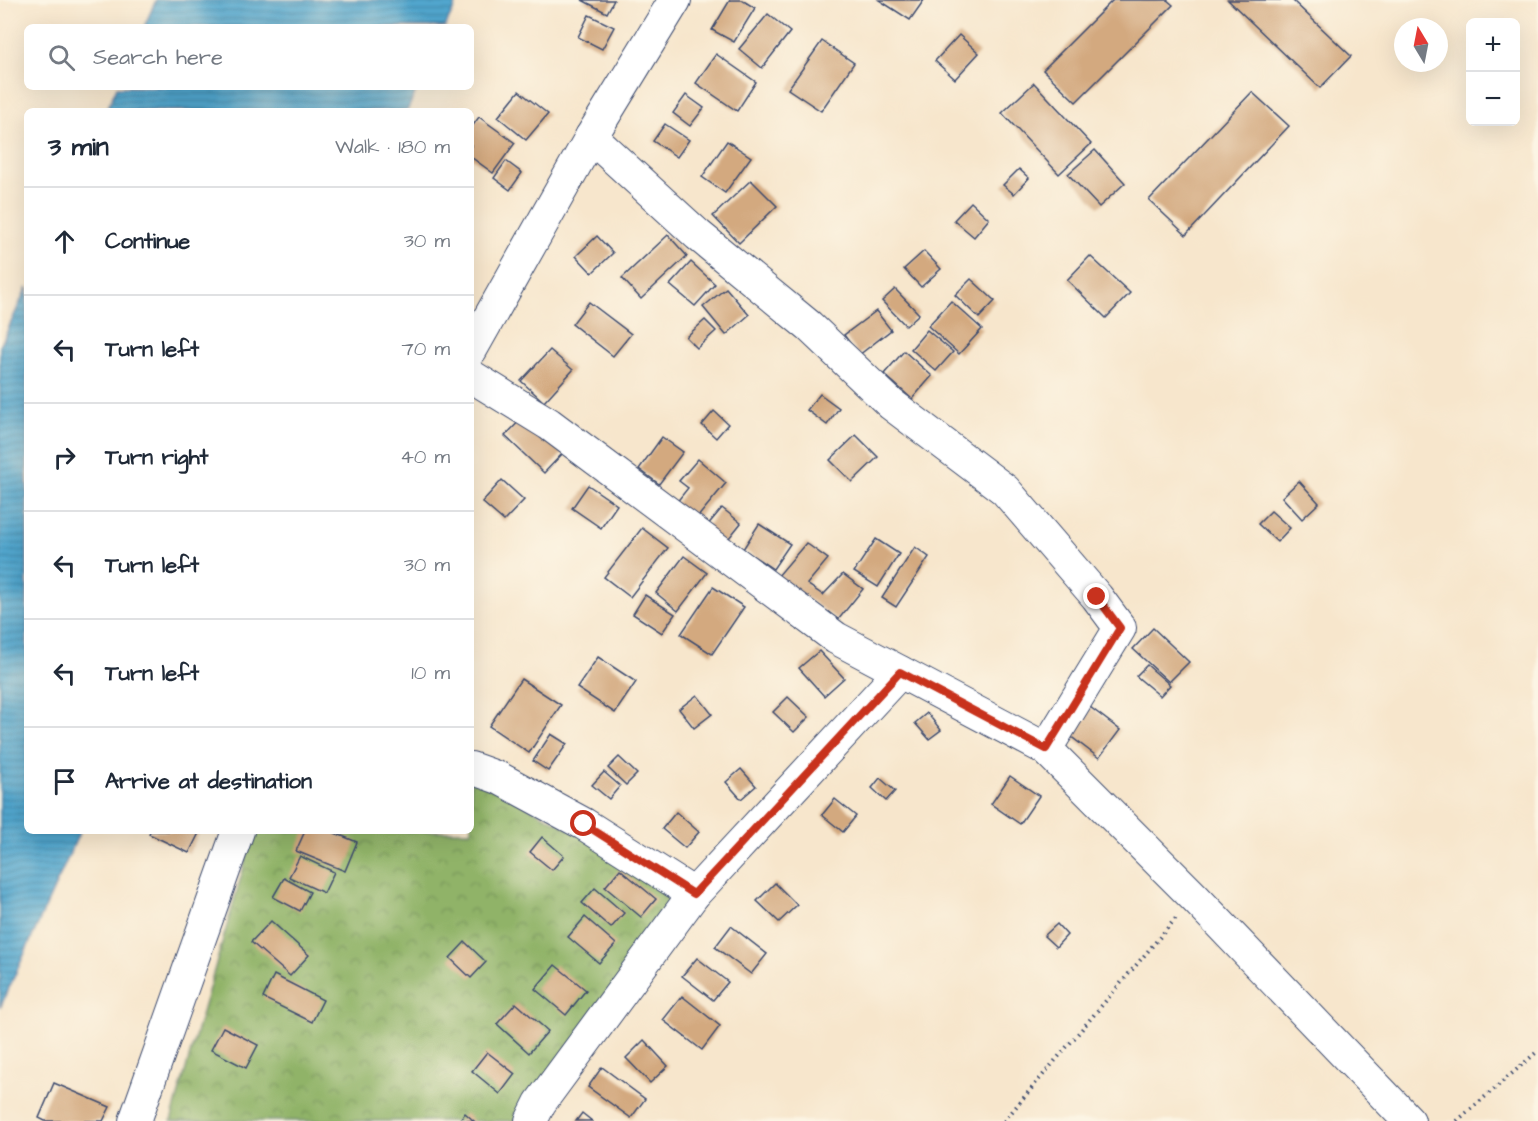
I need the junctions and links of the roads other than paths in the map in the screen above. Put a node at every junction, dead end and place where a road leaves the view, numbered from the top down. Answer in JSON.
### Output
{"nodes":[{"id":1,"x":675,"y":0,"type":"edge"},
{"id":2,"x":591,"y":137,"type":"junction"},
{"id":3,"x":474,"y":345,"type":"edge"},
{"id":4,"x":474,"y":378,"type":"edge"},
{"id":5,"x":900,"y":672,"type":"junction"},
{"id":6,"x":1046,"y":749,"type":"junction"},
{"id":7,"x":474,"y":769,"type":"edge"},
{"id":8,"x":237,"y":834,"type":"edge"},
{"id":9,"x":694,"y":894,"type":"junction"},
{"id":10,"x":135,"y":1121,"type":"edge"},
{"id":11,"x":531,"y":1121,"type":"edge"},
{"id":12,"x":1409,"y":1121,"type":"edge"}],
"edges":[{"from":1,"to":2,"type":"street"},
{"from":2,"to":3,"type":"street"},
{"from":2,"to":6,"type":"street"},
{"from":4,"to":5,"type":"street"},
{"from":5,"to":6,"type":"street"},
{"from":5,"to":9,"type":"street"},
{"from":6,"to":12,"type":"street"},
{"from":7,"to":9,"type":"street"},
{"from":8,"to":10,"type":"street"},
{"from":9,"to":11,"type":"street"}]}
